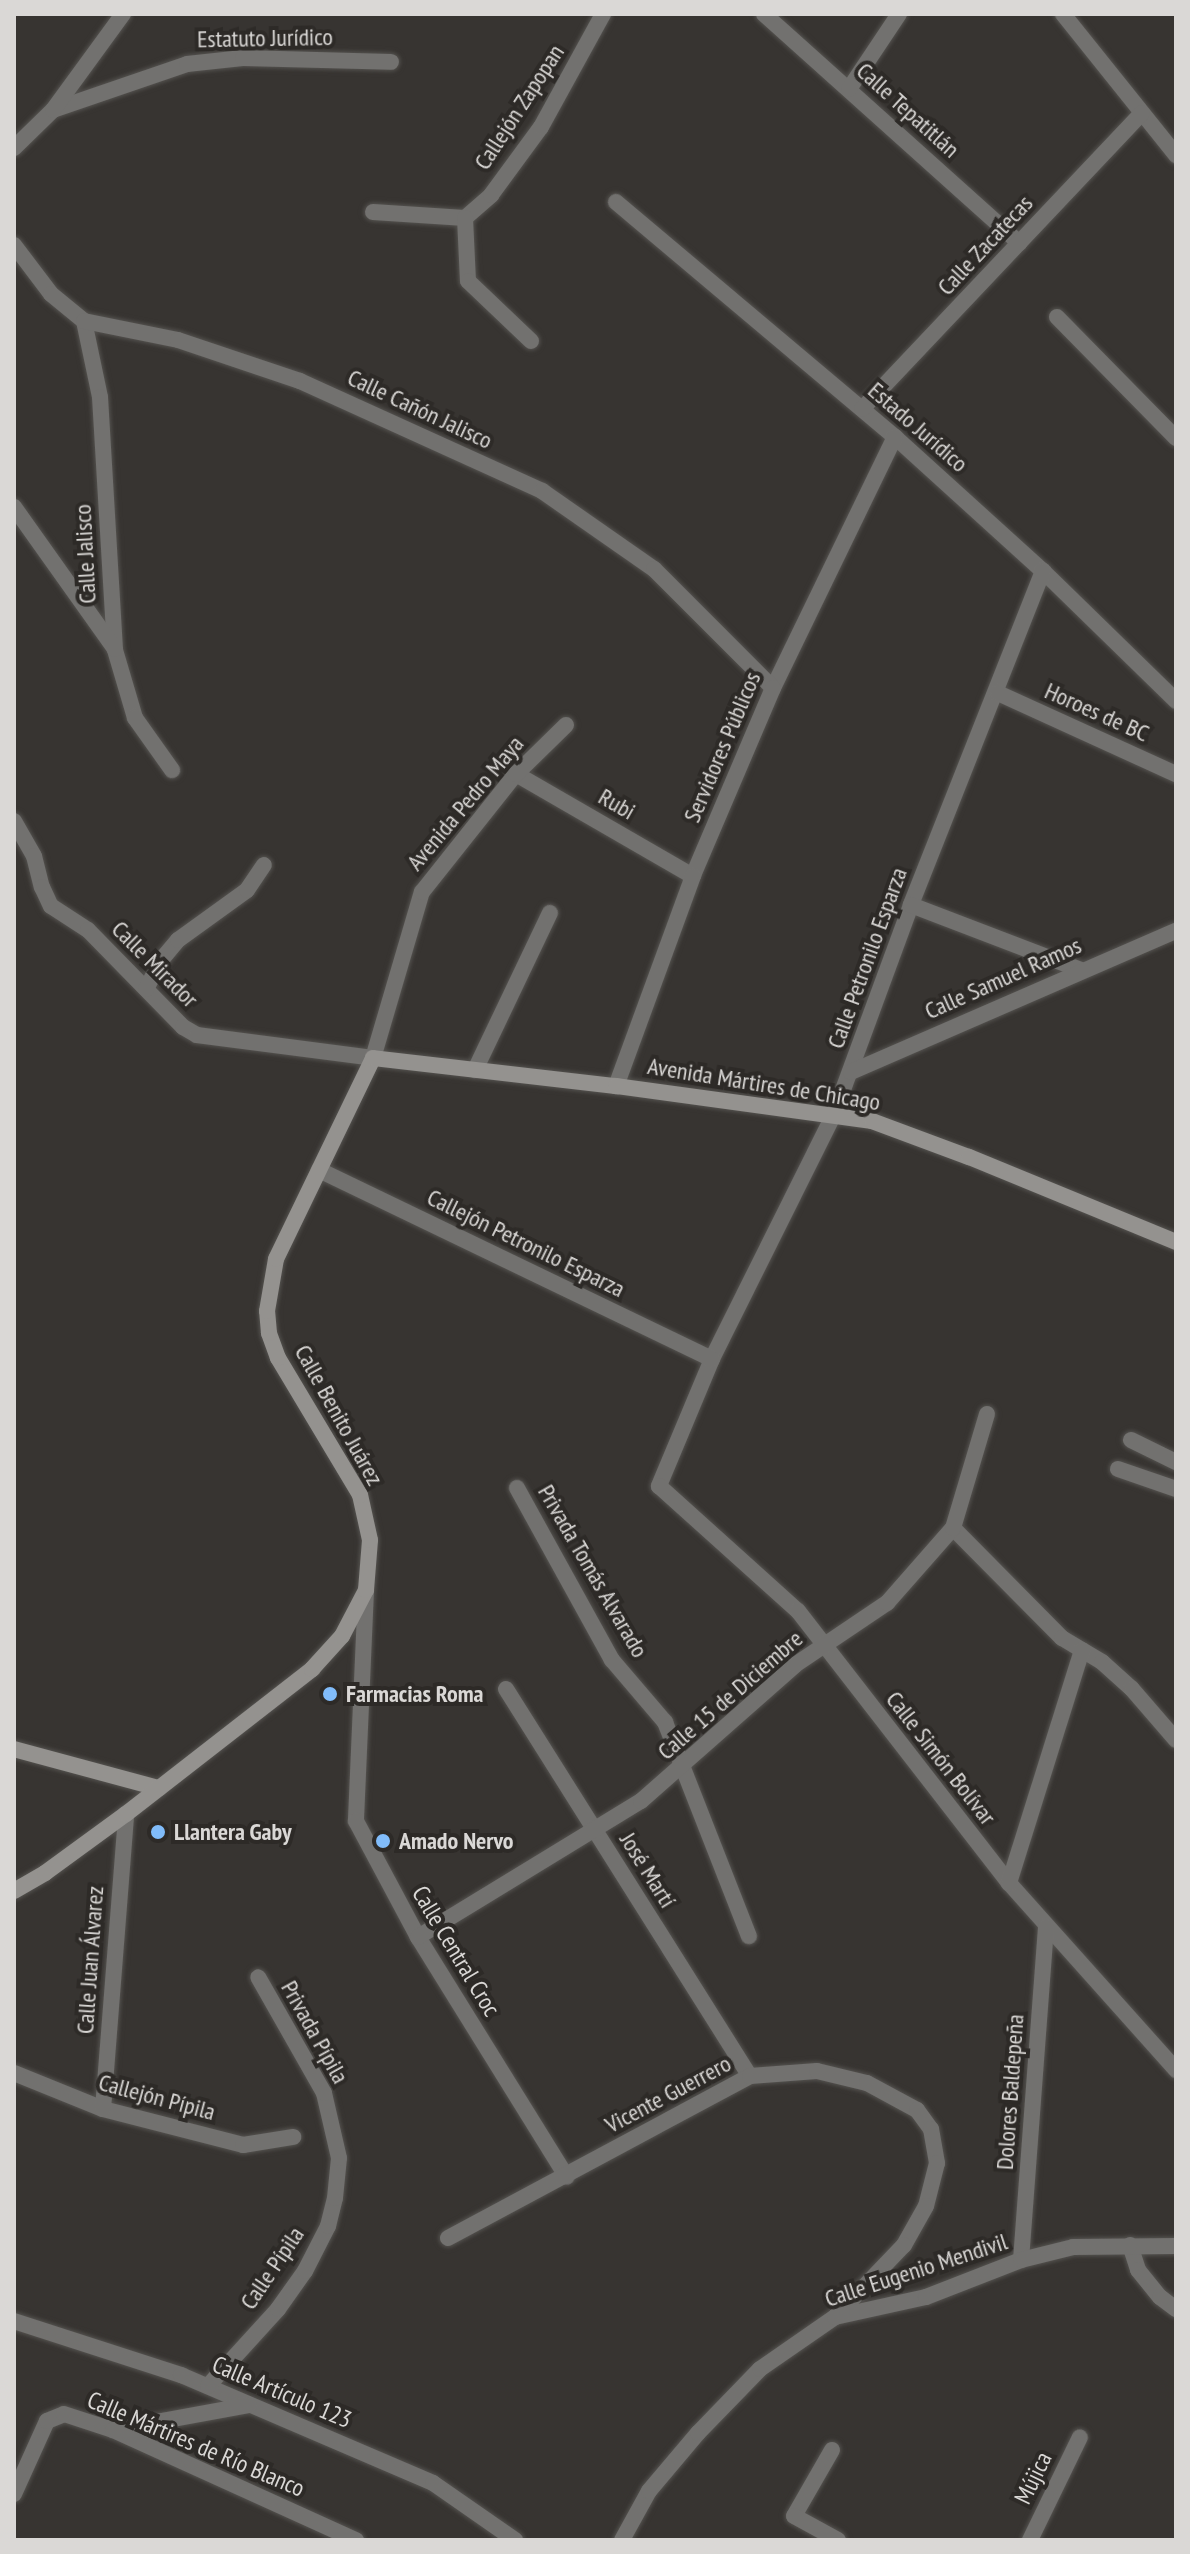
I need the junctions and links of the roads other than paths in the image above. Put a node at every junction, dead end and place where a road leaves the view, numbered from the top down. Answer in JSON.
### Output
{"nodes":[{"id":1,"x":123,"y":14,"type":"edge"},
{"id":2,"x":603,"y":14,"type":"edge"},
{"id":3,"x":764,"y":14,"type":"edge"},
{"id":4,"x":899,"y":14,"type":"edge"},
{"id":5,"x":1063,"y":14,"type":"edge"},
{"id":6,"x":391,"y":62,"type":"dead end"},
{"id":7,"x":849,"y":89,"type":"junction"},
{"id":8,"x":53,"y":110,"type":"junction"},
{"id":9,"x":1142,"y":113,"type":"junction"},
{"id":10,"x":14,"y":148,"type":"edge"},
{"id":11,"x":1176,"y":155,"type":"edge"},
{"id":12,"x":616,"y":202,"type":"dead end"},
{"id":13,"x":373,"y":212,"type":"dead end"},
{"id":14,"x":465,"y":218,"type":"junction"},
{"id":15,"x":1019,"y":243,"type":"junction"},
{"id":16,"x":14,"y":245,"type":"edge"},
{"id":17,"x":1057,"y":317,"type":"dead end"},
{"id":18,"x":84,"y":321,"type":"junction"},
{"id":19,"x":531,"y":341,"type":"dead end"},
{"id":20,"x":862,"y":409,"type":"junction"},
{"id":21,"x":895,"y":437,"type":"junction"},
{"id":22,"x":1176,"y":438,"type":"edge"},
{"id":23,"x":14,"y":507,"type":"edge"},
{"id":24,"x":1043,"y":571,"type":"junction"},
{"id":25,"x":115,"y":650,"type":"junction"},
{"id":26,"x":773,"y":688,"type":"junction"},
{"id":27,"x":998,"y":693,"type":"junction"},
{"id":28,"x":1176,"y":701,"type":"edge"},
{"id":29,"x":566,"y":725,"type":"dead end"},
{"id":30,"x":172,"y":770,"type":"dead end"},
{"id":31,"x":516,"y":774,"type":"junction"},
{"id":32,"x":1176,"y":774,"type":"edge"},
{"id":33,"x":14,"y":821,"type":"edge"},
{"id":34,"x":264,"y":865,"type":"dead end"},
{"id":35,"x":693,"y":876,"type":"junction"},
{"id":36,"x":911,"y":905,"type":"junction"},
{"id":37,"x":550,"y":913,"type":"dead end"},
{"id":38,"x":1176,"y":931,"type":"edge"},
{"id":39,"x":1081,"y":970,"type":"junction"},
{"id":40,"x":146,"y":989,"type":"junction"},
{"id":41,"x":373,"y":1058,"type":"junction"},
{"id":42,"x":475,"y":1070,"type":"junction"},
{"id":43,"x":851,"y":1072,"type":"junction"},
{"id":44,"x":616,"y":1086,"type":"junction"},
{"id":45,"x":834,"y":1114,"type":"junction"},
{"id":46,"x":319,"y":1170,"type":"junction"},
{"id":47,"x":1176,"y":1242,"type":"edge"},
{"id":48,"x":712,"y":1359,"type":"junction"},
{"id":49,"x":987,"y":1414,"type":"dead end"},
{"id":50,"x":1131,"y":1440,"type":"dead end"},
{"id":51,"x":1176,"y":1462,"type":"edge"},
{"id":52,"x":1118,"y":1469,"type":"dead end"},
{"id":53,"x":659,"y":1486,"type":"joint"},
{"id":54,"x":517,"y":1488,"type":"dead end"},
{"id":55,"x":1176,"y":1489,"type":"edge"},
{"id":56,"x":953,"y":1528,"type":"junction"},
{"id":57,"x":366,"y":1590,"type":"junction"},
{"id":58,"x":823,"y":1646,"type":"junction"},
{"id":59,"x":1082,"y":1650,"type":"junction"},
{"id":60,"x":506,"y":1689,"type":"dead end"},
{"id":61,"x":1176,"y":1740,"type":"edge"},
{"id":62,"x":14,"y":1749,"type":"edge"},
{"id":63,"x":684,"y":1766,"type":"junction"},
{"id":64,"x":159,"y":1788,"type":"junction"},
{"id":65,"x":126,"y":1814,"type":"junction"},
{"id":66,"x":594,"y":1829,"type":"junction"},
{"id":67,"x":1009,"y":1883,"type":"junction"},
{"id":68,"x":14,"y":1891,"type":"edge"},
{"id":69,"x":1046,"y":1927,"type":"junction"},
{"id":70,"x":749,"y":1936,"type":"dead end"},
{"id":71,"x":418,"y":1937,"type":"junction"},
{"id":72,"x":258,"y":1977,"type":"dead end"},
{"id":73,"x":1176,"y":2070,"type":"edge"},
{"id":74,"x":14,"y":2073,"type":"edge"},
{"id":75,"x":750,"y":2076,"type":"junction"},
{"id":76,"x":103,"y":2109,"type":"junction"},
{"id":77,"x":293,"y":2137,"type":"dead end"},
{"id":78,"x":339,"y":2158,"type":"joint"},
{"id":79,"x":567,"y":2177,"type":"junction"},
{"id":80,"x":448,"y":2238,"type":"dead end"},
{"id":81,"x":1130,"y":2245,"type":"junction"},
{"id":82,"x":1176,"y":2246,"type":"edge"},
{"id":83,"x":1021,"y":2260,"type":"junction"},
{"id":84,"x":1176,"y":2309,"type":"edge"},
{"id":85,"x":835,"y":2317,"type":"junction"},
{"id":86,"x":14,"y":2321,"type":"edge"},
{"id":87,"x":208,"y":2386,"type":"junction"},
{"id":88,"x":249,"y":2405,"type":"junction"},
{"id":89,"x":113,"y":2430,"type":"junction"},
{"id":90,"x":1080,"y":2437,"type":"dead end"},
{"id":91,"x":832,"y":2450,"type":"dead end"},
{"id":92,"x":14,"y":2494,"type":"edge"},
{"id":93,"x":356,"y":2540,"type":"edge"},
{"id":94,"x":515,"y":2540,"type":"edge"},
{"id":95,"x":622,"y":2540,"type":"edge"},
{"id":96,"x":838,"y":2540,"type":"edge"},
{"id":97,"x":1030,"y":2540,"type":"edge"}],
"edges":[{"from":1,"to":8,"type":"street"},
{"from":2,"to":14,"type":"street","name":"Callejón Zapopan"},
{"from":3,"to":7,"type":"street","name":"Calle Tepatitlán"},
{"from":4,"to":7,"type":"street"},
{"from":5,"to":9,"type":"street"},
{"from":6,"to":8,"type":"street","name":"Estatuto Jurídico"},
{"from":7,"to":15,"type":"street","name":"Calle Tepatitlán"},
{"from":8,"to":10,"type":"street"},
{"from":9,"to":11,"type":"street"},
{"from":9,"to":15,"type":"street","name":"Calle Zacatecas"},
{"from":12,"to":20,"type":"street","name":"Estado Jurídico"},
{"from":13,"to":14,"type":"street"},
{"from":14,"to":19,"type":"street"},
{"from":15,"to":20,"type":"street","name":"Calle Zacatecas"},
{"from":16,"to":18,"type":"street","name":"Calle Cañón Jalisco"},
{"from":17,"to":22,"type":"street"},
{"from":18,"to":25,"type":"street","name":"Calle Jalisco"},
{"from":18,"to":26,"type":"street","name":"Calle Cañón Jalisco"},
{"from":20,"to":21,"type":"street","name":"Estado Jurídico"},
{"from":21,"to":24,"type":"street","name":"Estado Jurídico"},
{"from":21,"to":26,"type":"street","name":"Servidores Públicos"},
{"from":23,"to":25,"type":"street"},
{"from":24,"to":27,"type":"street","name":"Calle Petronilo Esparza"},
{"from":24,"to":28,"type":"street","name":"Estado Jurídico"},
{"from":25,"to":30,"type":"street","name":"Calle Jalisco"},
{"from":26,"to":35,"type":"street","name":"Servidores Públicos"},
{"from":27,"to":32,"type":"street","name":"Horoes de BC"},
{"from":27,"to":36,"type":"street","name":"Calle Petronilo Esparza"},
{"from":29,"to":31,"type":"street","name":"Avenida Pedro Maya"},
{"from":31,"to":35,"type":"street","name":"Rubi"},
{"from":31,"to":41,"type":"street","name":"Avenida Pedro Maya"},
{"from":33,"to":40,"type":"street","name":"Calle Mirador"},
{"from":34,"to":40,"type":"street"},
{"from":35,"to":44,"type":"street","name":"Servidores Públicos"},
{"from":36,"to":39,"type":"street"},
{"from":36,"to":43,"type":"street","name":"Calle Petronilo Esparza"},
{"from":37,"to":42,"type":"street"},
{"from":38,"to":39,"type":"street","name":"Calle Samuel Ramos"},
{"from":39,"to":43,"type":"street","name":"Calle Samuel Ramos"},
{"from":40,"to":41,"type":"street","name":"Calle Mirador"},
{"from":41,"to":42,"type":"main road","name":"Avenida Mártires de Chicago"},
{"from":41,"to":46,"type":"main road","name":"Calle Benito Juárez"},
{"from":42,"to":44,"type":"main road","name":"Avenida Mártires de Chicago"},
{"from":43,"to":45,"type":"street","name":"Calle Petronilo Esparza"},
{"from":44,"to":45,"type":"main road","name":"Avenida Mártires de Chicago"},
{"from":45,"to":47,"type":"main road","name":"Avenida Mártires de Chicago"},
{"from":45,"to":48,"type":"street","name":"Calle Petronilo Esparza"},
{"from":46,"to":48,"type":"street","name":"Callejón Petronilo Esparza"},
{"from":46,"to":57,"type":"main road","name":"Calle Benito Juárez"},
{"from":48,"to":53,"type":"street","name":"Calle Petronilo Esparza"},
{"from":49,"to":56,"type":"street","name":"Calle 15 de Diciembre"},
{"from":50,"to":51,"type":"street"},
{"from":52,"to":55,"type":"street"},
{"from":53,"to":58,"type":"street","name":"Calle Simón Bolívar"},
{"from":54,"to":63,"type":"street","name":"Privada Tomás Alvarado"},
{"from":56,"to":58,"type":"street","name":"Calle 15 de Diciembre"},
{"from":56,"to":59,"type":"street"},
{"from":57,"to":64,"type":"main road","name":"Calle Benito Juárez"},
{"from":57,"to":71,"type":"street","name":"Calle Central Croc"},
{"from":58,"to":63,"type":"street","name":"Calle 15 de Diciembre"},
{"from":58,"to":67,"type":"street","name":"Calle Simón Bolívar"},
{"from":59,"to":61,"type":"street"},
{"from":59,"to":67,"type":"street"},
{"from":60,"to":66,"type":"street","name":"José Martí"},
{"from":62,"to":64,"type":"main road"},
{"from":63,"to":66,"type":"street","name":"Calle 15 de Diciembre"},
{"from":63,"to":70,"type":"street","name":"Privada Tomás Alvarado"},
{"from":64,"to":65,"type":"main road","name":"Calle Benito Juárez"},
{"from":65,"to":68,"type":"main road","name":"Calle Benito Juárez"},
{"from":65,"to":76,"type":"street","name":"Calle Juan Álvarez"},
{"from":66,"to":71,"type":"street","name":"Calle 15 de Diciembre"},
{"from":66,"to":75,"type":"street","name":"José Martí"},
{"from":67,"to":69,"type":"street","name":"Calle Simón Bolívar"},
{"from":69,"to":73,"type":"street","name":"Calle Simón Bolívar"},
{"from":69,"to":83,"type":"street","name":"Dolores Baldepeña"},
{"from":71,"to":79,"type":"street","name":"Calle Central Croc"},
{"from":72,"to":78,"type":"street","name":"Privada Pípila"},
{"from":74,"to":76,"type":"street","name":"Callejón Pípila"},
{"from":75,"to":79,"type":"street","name":"Vicente Guerrero"},
{"from":75,"to":85,"type":"street","name":"Vicente Guerrero"},
{"from":76,"to":77,"type":"street","name":"Callejón Pípila"},
{"from":78,"to":87,"type":"street","name":"Calle Pípila"},
{"from":79,"to":80,"type":"street","name":"Vicente Guerrero"},
{"from":81,"to":82,"type":"street","name":"Calle Eugenio Mendivil"},
{"from":81,"to":83,"type":"street","name":"Calle Eugenio Mendivil"},
{"from":81,"to":84,"type":"street"},
{"from":83,"to":85,"type":"street","name":"Calle Eugenio Mendivil"},
{"from":85,"to":95,"type":"street","name":"Calle Eugenio Mendivil"},
{"from":86,"to":87,"type":"street","name":"Calle Artículo 123"},
{"from":87,"to":88,"type":"street","name":"Calle Artículo 123"},
{"from":88,"to":89,"type":"street"},
{"from":88,"to":94,"type":"street","name":"Calle Artículo 123"},
{"from":89,"to":92,"type":"street","name":"Calle Mártires de Río Blanco"},
{"from":89,"to":93,"type":"street","name":"Calle Mártires de Río Blanco"},
{"from":90,"to":97,"type":"street","name":"Mújica"},
{"from":91,"to":96,"type":"street"}]}
